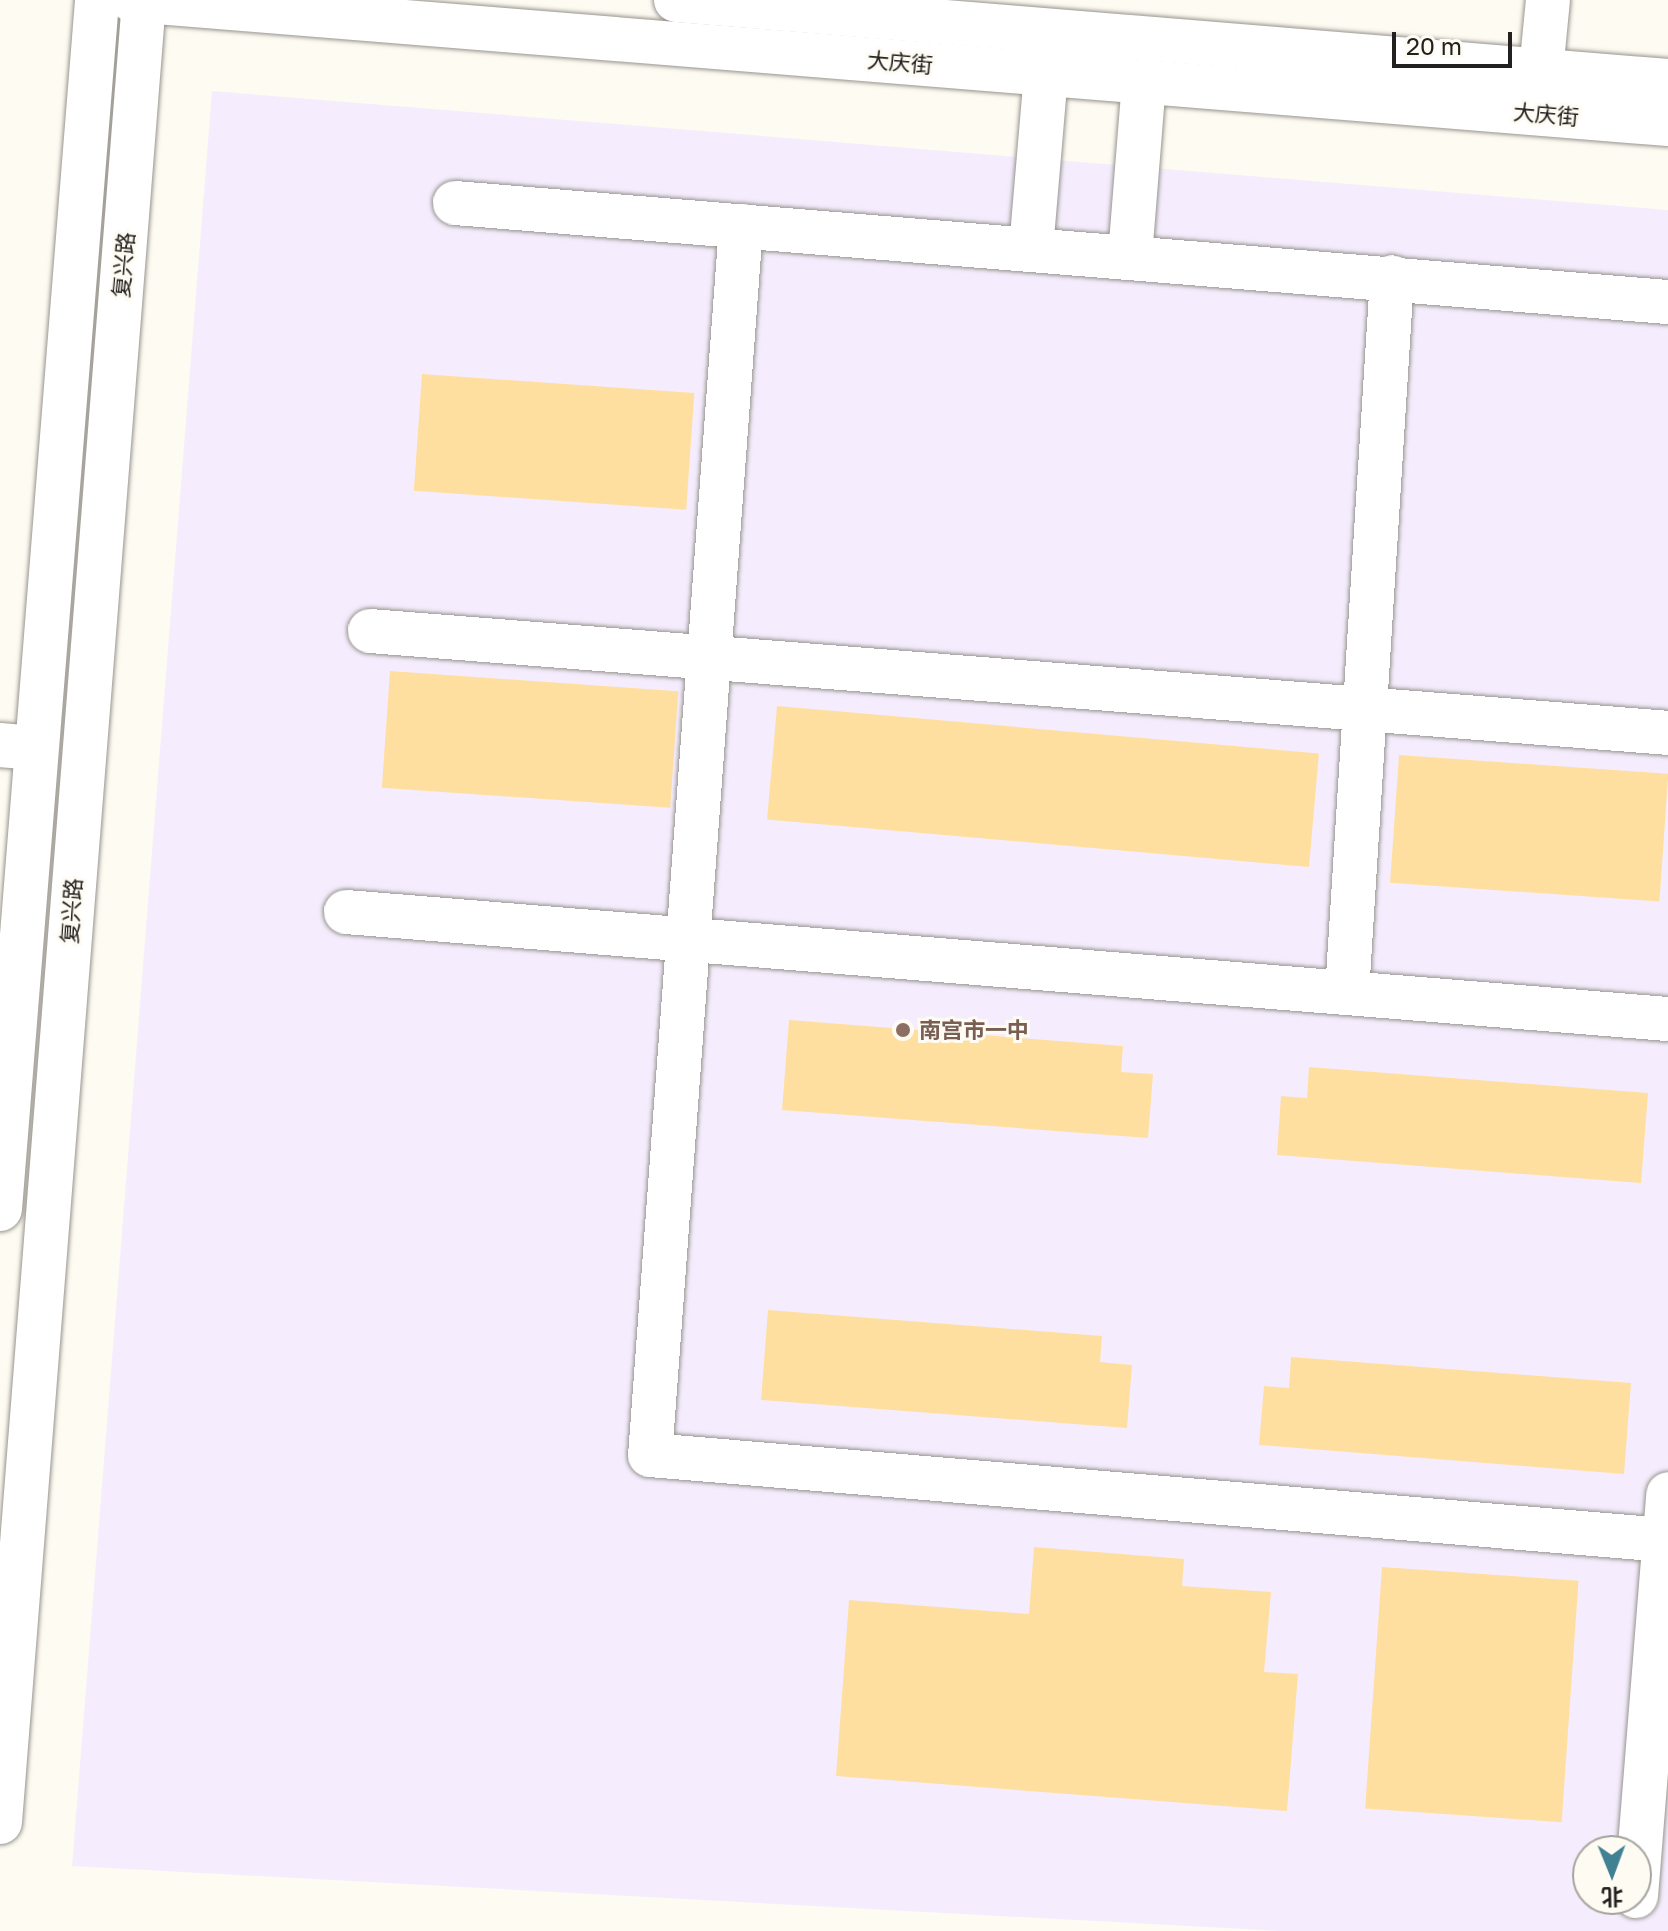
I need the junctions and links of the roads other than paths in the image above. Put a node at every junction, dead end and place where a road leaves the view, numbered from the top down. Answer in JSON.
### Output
{"nodes":[{"id":1,"x":97,"y":0,"type":"edge"},
{"id":2,"x":132,"y":0,"type":"edge"},
{"id":3,"x":144,"y":0,"type":"edge"},
{"id":4,"x":676,"y":0,"type":"edge"},
{"id":5,"x":1548,"y":0,"type":"edge"},
{"id":6,"x":1541,"y":71,"type":"junction"},
{"id":7,"x":1046,"y":73,"type":"junction"},
{"id":8,"x":1144,"y":81,"type":"junction"},
{"id":9,"x":1668,"y":81,"type":"edge"},
{"id":10,"x":1668,"y":124,"type":"edge"},
{"id":11,"x":455,"y":203,"type":"dead end"},
{"id":12,"x":741,"y":226,"type":"junction"},
{"id":13,"x":1031,"y":249,"type":"junction"},
{"id":14,"x":1130,"y":256,"type":"junction"},
{"id":15,"x":1392,"y":277,"type":"junction"},
{"id":16,"x":1668,"y":302,"type":"edge"},
{"id":17,"x":370,"y":631,"type":"dead end"},
{"id":18,"x":710,"y":657,"type":"junction"},
{"id":19,"x":1364,"y":709,"type":"junction"},
{"id":20,"x":1668,"y":733,"type":"edge"},
{"id":21,"x":18,"y":747,"type":"edge"},
{"id":22,"x":346,"y":912,"type":"dead end"},
{"id":23,"x":689,"y":940,"type":"junction"},
{"id":24,"x":1347,"y":993,"type":"junction"},
{"id":25,"x":1668,"y":1019,"type":"edge"},
{"id":26,"x":0,"y":1209,"type":"edge"},
{"id":27,"x":1668,"y":1494,"type":"edge"},
{"id":28,"x":1664,"y":1540,"type":"junction"},
{"id":29,"x":0,"y":1822,"type":"edge"},
{"id":30,"x":1641,"y":1835,"type":"edge"}],
"edges":[{"from":1,"to":21,"type":"street"},
{"from":2,"to":3,"type":"street","name":"大庆街"},
{"from":3,"to":7,"type":"street","name":"大庆街"},
{"from":3,"to":29,"type":"street","name":"复兴路"},
{"from":4,"to":6,"type":"street","name":"大庆街"},
{"from":5,"to":6,"type":"street"},
{"from":6,"to":9,"type":"street","name":"大庆街"},
{"from":7,"to":8,"type":"street","name":"大庆街"},
{"from":7,"to":13,"type":"street"},
{"from":8,"to":10,"type":"street","name":"大庆街"},
{"from":8,"to":14,"type":"street"},
{"from":11,"to":12,"type":"street"},
{"from":12,"to":13,"type":"street"},
{"from":12,"to":18,"type":"street"},
{"from":13,"to":14,"type":"street"},
{"from":14,"to":15,"type":"street"},
{"from":15,"to":16,"type":"street"},
{"from":15,"to":19,"type":"street"},
{"from":17,"to":18,"type":"street"},
{"from":18,"to":19,"type":"street"},
{"from":18,"to":23,"type":"street"},
{"from":19,"to":20,"type":"street"},
{"from":19,"to":24,"type":"street"},
{"from":21,"to":26,"type":"street"},
{"from":22,"to":23,"type":"street"},
{"from":23,"to":24,"type":"street"},
{"from":23,"to":28,"type":"street"},
{"from":24,"to":25,"type":"street"},
{"from":27,"to":28,"type":"street"},
{"from":28,"to":30,"type":"street"}]}
